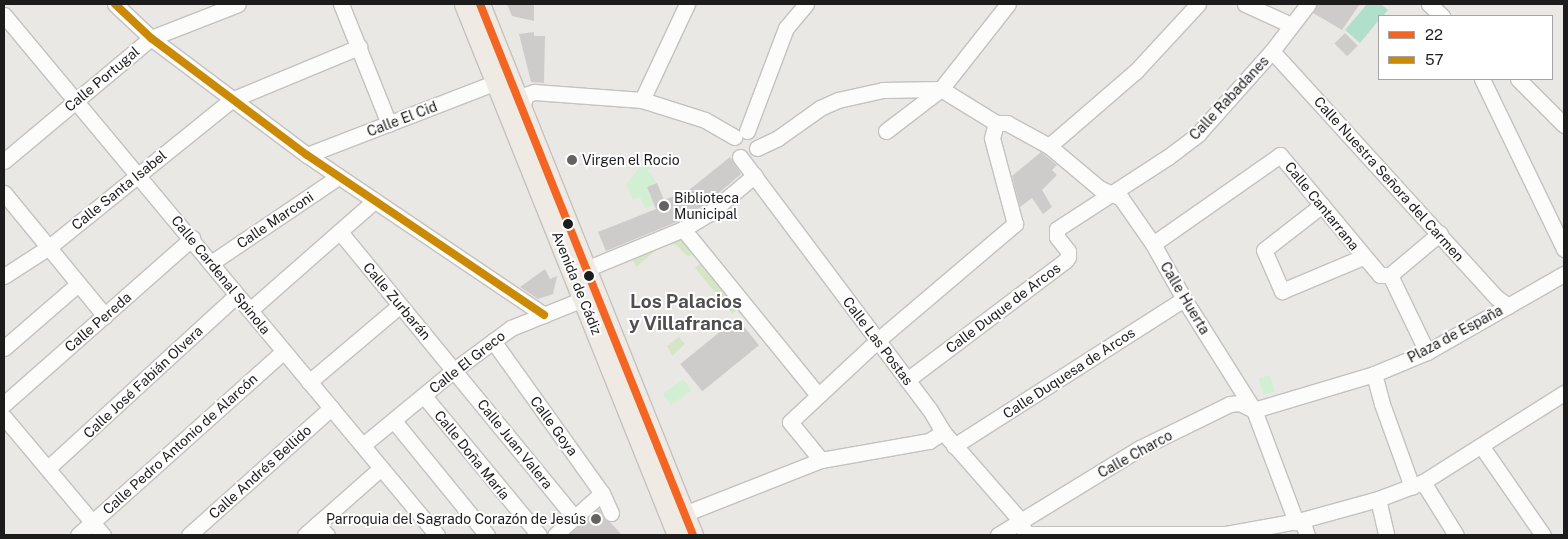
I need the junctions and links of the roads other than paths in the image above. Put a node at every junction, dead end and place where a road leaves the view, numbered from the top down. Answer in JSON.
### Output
{"nodes":[{"id":1,"x":115,"y":4,"type":"edge"},
{"id":2,"x":238,"y":4,"type":"edge"},
{"id":3,"x":341,"y":4,"type":"edge"},
{"id":4,"x":687,"y":4,"type":"edge"},
{"id":5,"x":806,"y":4,"type":"edge"},
{"id":6,"x":1008,"y":4,"type":"edge"},
{"id":7,"x":1198,"y":4,"type":"edge"},
{"id":8,"x":1245,"y":4,"type":"edge"},
{"id":9,"x":1308,"y":4,"type":"edge"},
{"id":10,"x":1429,"y":4,"type":"edge"},
{"id":11,"x":467,"y":5,"type":"edge"},
{"id":12,"x":1441,"y":15,"type":"edge"},
{"id":13,"x":4,"y":16,"type":"edge"},
{"id":14,"x":1291,"y":25,"type":"junction"},
{"id":15,"x":151,"y":38,"type":"junction"},
{"id":16,"x":359,"y":47,"type":"junction"},
{"id":17,"x":1272,"y":51,"type":"junction"},
{"id":18,"x":1482,"y":80,"type":"edge"},
{"id":19,"x":1519,"y":80,"type":"edge"},
{"id":20,"x":496,"y":82,"type":"junction"},
{"id":21,"x":940,"y":89,"type":"junction"},
{"id":22,"x":232,"y":100,"type":"junction"},
{"id":23,"x":642,"y":100,"type":"junction"},
{"id":24,"x":76,"y":101,"type":"junction"},
{"id":25,"x":522,"y":107,"type":"junction"},
{"id":26,"x":996,"y":123,"type":"junction"},
{"id":27,"x":389,"y":124,"type":"junction"},
{"id":28,"x":1564,"y":125,"type":"edge"},
{"id":29,"x":886,"y":131,"type":"dead end"},
{"id":30,"x":740,"y":134,"type":"junction"},
{"id":31,"x":1049,"y":146,"type":"junction"},
{"id":32,"x":757,"y":148,"type":"junction"},
{"id":33,"x":308,"y":156,"type":"junction"},
{"id":34,"x":740,"y":157,"type":"junction"},
{"id":35,"x":4,"y":161,"type":"edge"},
{"id":36,"x":138,"y":175,"type":"junction"},
{"id":37,"x":755,"y":175,"type":"junction"},
{"id":38,"x":338,"y":177,"type":"junction"},
{"id":39,"x":4,"y":192,"type":"edge"},
{"id":40,"x":1111,"y":193,"type":"junction"},
{"id":41,"x":373,"y":202,"type":"junction"},
{"id":42,"x":1322,"y":205,"type":"junction"},
{"id":43,"x":683,"y":229,"type":"junction"},
{"id":44,"x":340,"y":232,"type":"junction"},
{"id":45,"x":1440,"y":234,"type":"junction"},
{"id":46,"x":192,"y":238,"type":"junction"},
{"id":47,"x":1153,"y":244,"type":"junction"},
{"id":48,"x":49,"y":246,"type":"junction"},
{"id":49,"x":1564,"y":249,"type":"edge"},
{"id":50,"x":1363,"y":257,"type":"junction"},
{"id":51,"x":211,"y":262,"type":"junction"},
{"id":52,"x":586,"y":269,"type":"junction"},
{"id":53,"x":1564,"y":274,"type":"edge"},
{"id":54,"x":1390,"y":275,"type":"junction"},
{"id":55,"x":4,"y":276,"type":"edge"},
{"id":56,"x":78,"y":284,"type":"junction"},
{"id":57,"x":238,"y":295,"type":"junction"},
{"id":58,"x":583,"y":299,"type":"junction"},
{"id":59,"x":1184,"y":299,"type":"junction"},
{"id":60,"x":400,"y":305,"type":"junction"},
{"id":61,"x":1508,"y":306,"type":"junction"},
{"id":62,"x":250,"y":310,"type":"junction"},
{"id":63,"x":544,"y":315,"type":"junction"},
{"id":64,"x":105,"y":316,"type":"junction"},
{"id":65,"x":878,"y":340,"type":"junction"},
{"id":66,"x":493,"y":341,"type":"junction"},
{"id":67,"x":4,"y":348,"type":"edge"},
{"id":68,"x":283,"y":352,"type":"junction"},
{"id":69,"x":1427,"y":352,"type":"junction"},
{"id":70,"x":454,"y":370,"type":"junction"},
{"id":71,"x":1374,"y":374,"type":"junction"},
{"id":72,"x":908,"y":380,"type":"junction"},
{"id":73,"x":310,"y":382,"type":"junction"},
{"id":74,"x":1564,"y":393,"type":"edge"},
{"id":75,"x":817,"y":394,"type":"junction"},
{"id":76,"x":424,"y":396,"type":"junction"},
{"id":77,"x":4,"y":404,"type":"edge"},
{"id":78,"x":331,"y":408,"type":"junction"},
{"id":79,"x":1254,"y":410,"type":"junction"},
{"id":80,"x":4,"y":417,"type":"edge"},
{"id":81,"x":394,"y":421,"type":"junction"},
{"id":82,"x":943,"y":432,"type":"junction"},
{"id":83,"x":363,"y":445,"type":"junction"},
{"id":84,"x":954,"y":446,"type":"junction"},
{"id":85,"x":1482,"y":447,"type":"junction"},
{"id":86,"x":821,"y":460,"type":"junction"},
{"id":87,"x":48,"y":468,"type":"junction"},
{"id":88,"x":381,"y":468,"type":"junction"},
{"id":89,"x":1418,"y":484,"type":"junction"},
{"id":90,"x":602,"y":493,"type":"junction"},
{"id":91,"x":1378,"y":499,"type":"junction"},
{"id":92,"x":611,"y":513,"type":"dead end"},
{"id":93,"x":684,"y":514,"type":"junction"},
{"id":94,"x":575,"y":518,"type":"junction"},
{"id":95,"x":1299,"y":521,"type":"junction"},
{"id":96,"x":92,"y":523,"type":"junction"},
{"id":97,"x":322,"y":530,"type":"edge"},
{"id":98,"x":1024,"y":530,"type":"edge"},
{"id":99,"x":78,"y":535,"type":"edge"},
{"id":100,"x":103,"y":535,"type":"edge"},
{"id":101,"x":189,"y":535,"type":"edge"},
{"id":102,"x":305,"y":535,"type":"edge"},
{"id":103,"x":437,"y":535,"type":"edge"},
{"id":104,"x":487,"y":535,"type":"edge"},
{"id":105,"x":539,"y":535,"type":"edge"},
{"id":106,"x":555,"y":535,"type":"edge"},
{"id":107,"x":680,"y":535,"type":"edge"},
{"id":108,"x":998,"y":535,"type":"edge"},
{"id":109,"x":1307,"y":535,"type":"edge"},
{"id":110,"x":1386,"y":535,"type":"edge"},
{"id":111,"x":1456,"y":535,"type":"edge"},
{"id":112,"x":1542,"y":535,"type":"edge"}],
"edges":[{"from":1,"to":15,"type":"street"},
{"from":2,"to":15,"type":"street","name":"Calle Portugal"},
{"from":3,"to":16,"type":"street"},
{"from":4,"to":23,"type":"street"},
{"from":5,"to":30,"type":"street"},
{"from":6,"to":21,"type":"street"},
{"from":7,"to":31,"type":"street"},
{"from":8,"to":14,"type":"street"},
{"from":9,"to":14,"type":"street","name":"Calle Rabadanes"},
{"from":10,"to":12,"type":"street"},
{"from":11,"to":20,"type":"main road","name":"Avenida de Cádiz"},
{"from":11,"to":25,"type":"main road","name":"Avenida de Cádiz"},
{"from":13,"to":24,"type":"street","name":"Calle Cardenal Spinola"},
{"from":14,"to":17,"type":"street","name":"Calle Rabadanes"},
{"from":15,"to":22,"type":"street"},
{"from":15,"to":24,"type":"street","name":"Calle Portugal"},
{"from":16,"to":22,"type":"street","name":"Calle Santa Isabel"},
{"from":16,"to":27,"type":"street"},
{"from":17,"to":40,"type":"street","name":"Calle Rabadanes"},
{"from":17,"to":45,"type":"street","name":"Calle Nuestra Señora del Carmen"},
{"from":18,"to":49,"type":"street"},
{"from":19,"to":28,"type":"street"},
{"from":20,"to":27,"type":"street","name":"Calle El Cid"},
{"from":20,"to":58,"type":"main road","name":"Avenida de Cádiz"},
{"from":21,"to":26,"type":"street","name":"Calle Huerta"},
{"from":21,"to":29,"type":"street"},
{"from":21,"to":32,"type":"street"},
{"from":22,"to":33,"type":"street"},
{"from":22,"to":36,"type":"street","name":"Calle Santa Isabel"},
{"from":23,"to":25,"type":"street"},
{"from":23,"to":30,"type":"street"},
{"from":24,"to":35,"type":"street","name":"Calle Portugal"},
{"from":24,"to":36,"type":"street","name":"Calle Cardenal Spinola"},
{"from":25,"to":52,"type":"main road","name":"Avenida de Cádiz"},
{"from":26,"to":31,"type":"street","name":"Calle Huerta"},
{"from":26,"to":65,"type":"street"},
{"from":27,"to":33,"type":"street","name":"Calle El Cid"},
{"from":30,"to":32,"type":"street"},
{"from":30,"to":34,"type":"street"},
{"from":31,"to":40,"type":"street","name":"Calle Huerta"},
{"from":32,"to":34,"type":"street"},
{"from":33,"to":38,"type":"street"},
{"from":34,"to":37,"type":"street","name":"Calle Las Postas"},
{"from":36,"to":46,"type":"street","name":"Calle Cardenal Spinola"},
{"from":36,"to":48,"type":"street","name":"Calle Santa Isabel"},
{"from":37,"to":43,"type":"street"},
{"from":37,"to":65,"type":"street","name":"Calle Las Postas"},
{"from":38,"to":41,"type":"street"},
{"from":38,"to":51,"type":"street","name":"Calle Marconi"},
{"from":39,"to":48,"type":"street"},
{"from":40,"to":47,"type":"street","name":"Calle Huerta"},
{"from":40,"to":72,"type":"street","name":"Calle Duque de Arcos"},
{"from":41,"to":44,"type":"street"},
{"from":41,"to":63,"type":"street"},
{"from":42,"to":47,"type":"street","name":"Calle Cantarrana"},
{"from":42,"to":50,"type":"street","name":"Calle Cantarrana"},
{"from":42,"to":50,"type":"street"},
{"from":43,"to":52,"type":"street"},
{"from":43,"to":75,"type":"street"},
{"from":44,"to":60,"type":"street","name":"Calle Zurbarán"},
{"from":44,"to":62,"type":"street"},
{"from":45,"to":54,"type":"street"},
{"from":45,"to":61,"type":"street","name":"Calle Nuestra Señora del Carmen"},
{"from":46,"to":51,"type":"street","name":"Calle Cardenal Spinola"},
{"from":46,"to":64,"type":"street","name":"Calle Pereda"},
{"from":47,"to":59,"type":"street","name":"Calle Huerta"},
{"from":48,"to":55,"type":"street","name":"Calle Santa Isabel"},
{"from":48,"to":56,"type":"street"},
{"from":50,"to":54,"type":"street","name":"Calle Cantarrana"},
{"from":51,"to":57,"type":"street","name":"Calle Cardenal Spinola"},
{"from":52,"to":93,"type":"main road","name":"Avenida de Cádiz"},
{"from":53,"to":61,"type":"street","name":"Plaza de España"},
{"from":54,"to":69,"type":"street"},
{"from":56,"to":64,"type":"street"},
{"from":56,"to":67,"type":"street"},
{"from":57,"to":62,"type":"street","name":"Calle Cardenal Spinola"},
{"from":57,"to":87,"type":"street","name":"Calle José Fabián Olvera"},
{"from":58,"to":63,"type":"street","name":"Calle El Greco"},
{"from":58,"to":107,"type":"main road","name":"Avenida de Cádiz"},
{"from":59,"to":79,"type":"street","name":"Calle Huerta"},
{"from":59,"to":84,"type":"street","name":"Calle Duquesa de Arcos"},
{"from":60,"to":70,"type":"street","name":"Calle Zurbarán"},
{"from":60,"to":73,"type":"street"},
{"from":61,"to":69,"type":"street","name":"Plaza de España"},
{"from":62,"to":68,"type":"street","name":"Calle Cardenal Spinola"},
{"from":63,"to":66,"type":"street","name":"Calle El Greco"},
{"from":64,"to":77,"type":"street","name":"Calle Pereda"},
{"from":65,"to":72,"type":"street","name":"Calle Las Postas"},
{"from":65,"to":75,"type":"street"},
{"from":66,"to":70,"type":"street","name":"Calle El Greco"},
{"from":66,"to":90,"type":"street","name":"Calle Goya"},
{"from":68,"to":73,"type":"street","name":"Calle Cardenal Spinola"},
{"from":68,"to":96,"type":"street","name":"Calle Pedro Antonio de Alarcón"},
{"from":69,"to":71,"type":"street","name":"Plaza de España"},
{"from":70,"to":76,"type":"street","name":"Calle El Greco"},
{"from":70,"to":94,"type":"street","name":"Calle Juan Valera"},
{"from":71,"to":79,"type":"street","name":"Plaza de España"},
{"from":71,"to":89,"type":"street"},
{"from":72,"to":82,"type":"street","name":"Calle Las Postas"},
{"from":73,"to":78,"type":"street","name":"Calle Cardenal Spinola"},
{"from":74,"to":85,"type":"street"},
{"from":75,"to":86,"type":"street"},
{"from":76,"to":81,"type":"street","name":"Calle El Greco"},
{"from":76,"to":105,"type":"street","name":"Calle Doña María"},
{"from":78,"to":83,"type":"street","name":"Calle Cardenal Spinola"},
{"from":78,"to":101,"type":"street","name":"Calle Andrés Bellido"},
{"from":79,"to":95,"type":"street","name":"Calle Huerta"},
{"from":79,"to":98,"type":"street","name":"Calle Charco"},
{"from":80,"to":87,"type":"street"},
{"from":81,"to":83,"type":"street","name":"Calle El Greco"},
{"from":81,"to":104,"type":"street"},
{"from":82,"to":84,"type":"street","name":"Calle Las Postas"},
{"from":82,"to":86,"type":"street"},
{"from":83,"to":88,"type":"street","name":"Calle Cardenal Spinola"},
{"from":84,"to":98,"type":"street","name":"Calle Las Postas"},
{"from":85,"to":89,"type":"street"},
{"from":85,"to":112,"type":"street"},
{"from":86,"to":93,"type":"street"},
{"from":87,"to":96,"type":"street"},
{"from":88,"to":97,"type":"street"},
{"from":88,"to":103,"type":"street","name":"Calle Cardenal Spinola"},
{"from":89,"to":91,"type":"street"},
{"from":89,"to":111,"type":"street"},
{"from":90,"to":92,"type":"street","name":"Calle Goya"},
{"from":90,"to":94,"type":"street"},
{"from":91,"to":95,"type":"street"},
{"from":91,"to":110,"type":"street"},
{"from":93,"to":107,"type":"main road","name":"Avenida de Cádiz"},
{"from":94,"to":106,"type":"street"},
{"from":95,"to":98,"type":"street"},
{"from":95,"to":109,"type":"street","name":"Calle Huerta"},
{"from":96,"to":99,"type":"street","name":"Calle Pedro Antonio de Alarcón"},
{"from":96,"to":100,"type":"street"},
{"from":97,"to":102,"type":"street"},
{"from":98,"to":108,"type":"street","name":"Calle Charco"}]}
